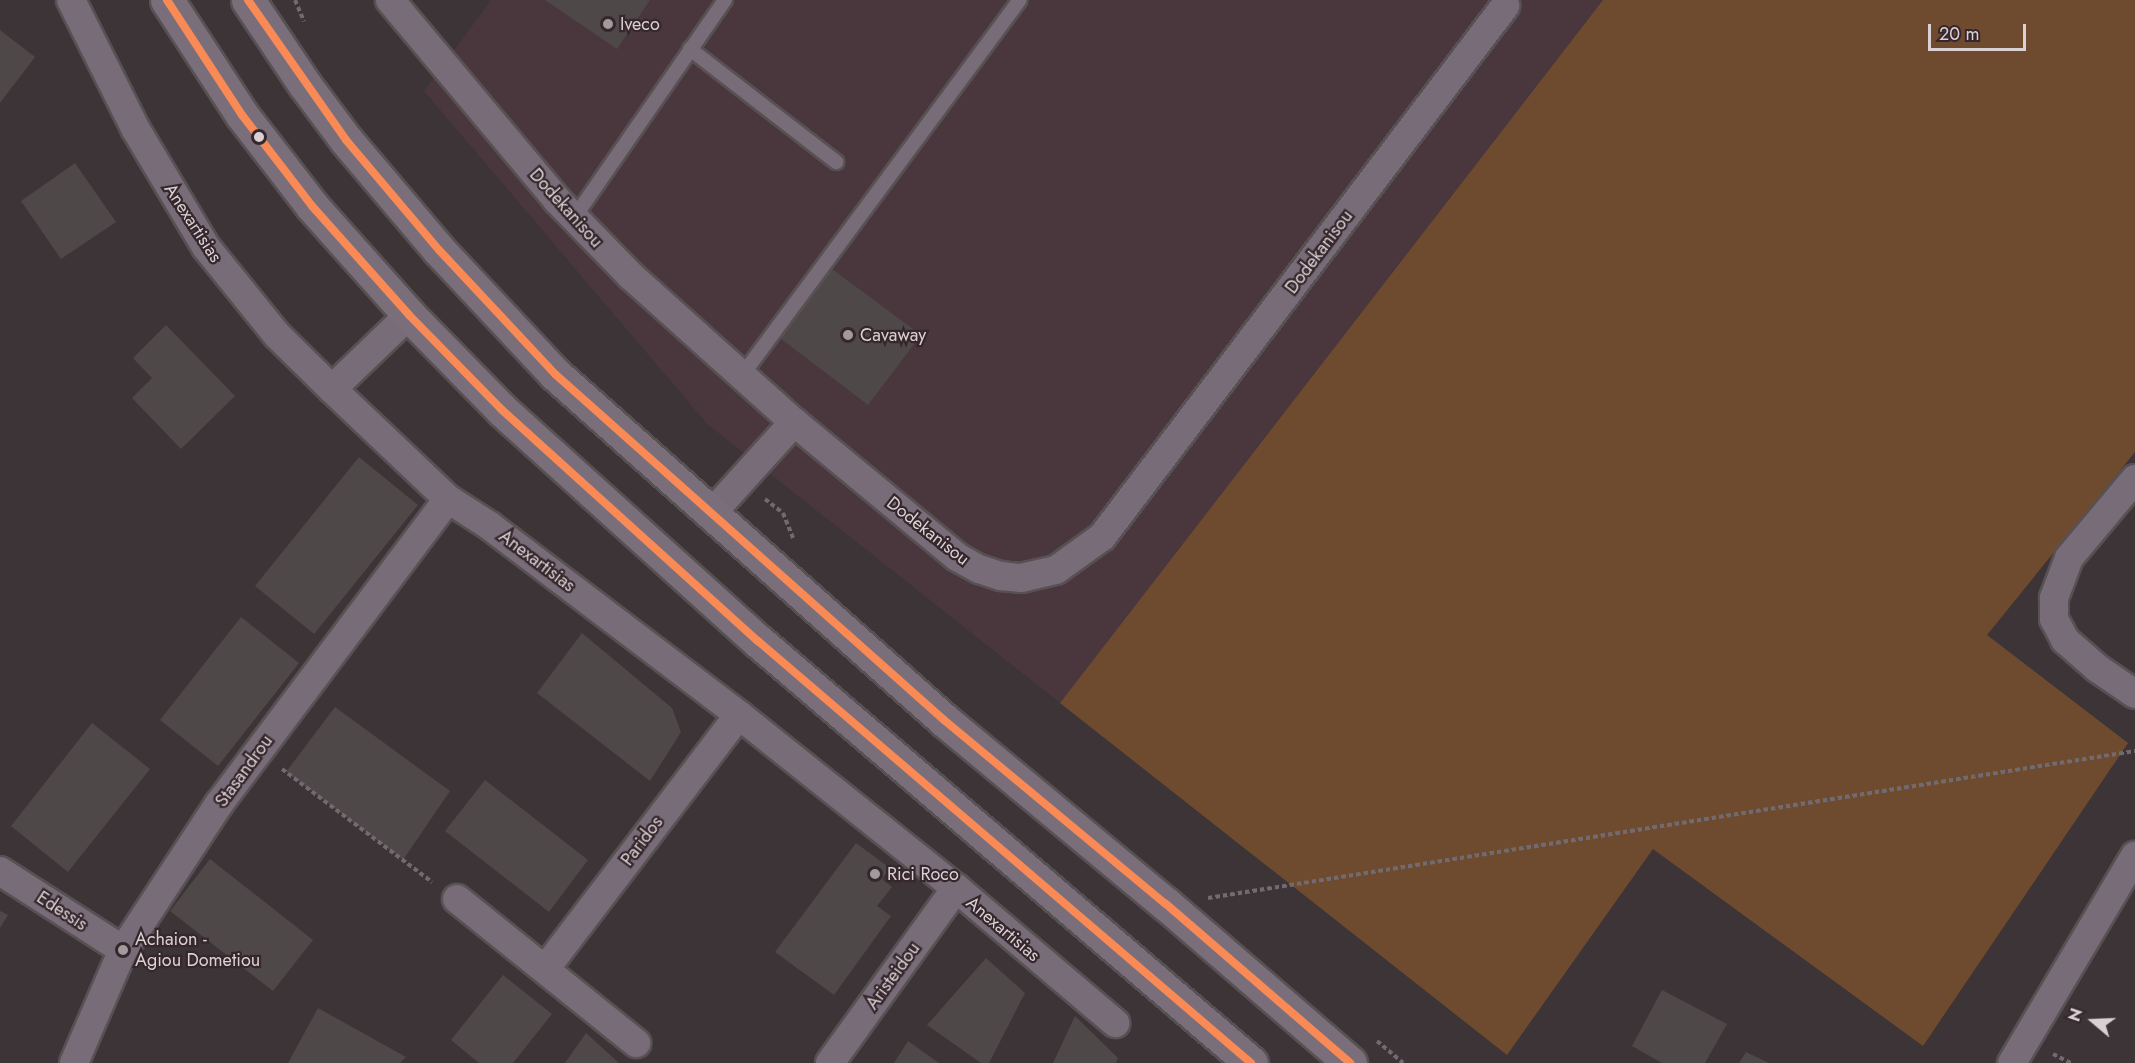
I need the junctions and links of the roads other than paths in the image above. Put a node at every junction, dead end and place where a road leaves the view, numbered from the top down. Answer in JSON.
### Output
{"nodes":[{"id":1,"x":71,"y":0,"type":"edge"},
{"id":2,"x":167,"y":0,"type":"edge"},
{"id":3,"x":248,"y":0,"type":"edge"},
{"id":4,"x":390,"y":0,"type":"edge"},
{"id":5,"x":725,"y":0,"type":"edge"},
{"id":6,"x":1020,"y":0,"type":"edge"},
{"id":7,"x":1505,"y":6,"type":"dead end"},
{"id":8,"x":690,"y":49,"type":"junction"},
{"id":9,"x":836,"y":162,"type":"dead end"},
{"id":10,"x":574,"y":218,"type":"junction"},
{"id":11,"x":409,"y":315,"type":"junction"},
{"id":12,"x":743,"y":374,"type":"junction"},
{"id":13,"x":332,"y":389,"type":"junction"},
{"id":14,"x":794,"y":422,"type":"junction"},
{"id":15,"x":2135,"y":479,"type":"edge"},
{"id":16,"x":448,"y":499,"type":"junction"},
{"id":17,"x":711,"y":514,"type":"junction"},
{"id":18,"x":2135,"y":694,"type":"edge"},
{"id":19,"x":739,"y":715,"type":"junction"},
{"id":20,"x":2135,"y":856,"type":"edge"},
{"id":21,"x":0,"y":871,"type":"edge"},
{"id":22,"x":956,"y":888,"type":"junction"},
{"id":23,"x":457,"y":899,"type":"road end"},
{"id":24,"x":123,"y":951,"type":"junction"},
{"id":25,"x":546,"y":968,"type":"junction"},
{"id":26,"x":1114,"y":1023,"type":"dead end"},
{"id":27,"x":636,"y":1043,"type":"dead end"},
{"id":28,"x":74,"y":1063,"type":"edge"},
{"id":29,"x":830,"y":1063,"type":"edge"},
{"id":30,"x":1251,"y":1063,"type":"edge"},
{"id":31,"x":1350,"y":1063,"type":"edge"},
{"id":32,"x":2012,"y":1063,"type":"edge"}],
"edges":[{"from":1,"to":13,"type":"street","name":"Anexartisias"},
{"from":2,"to":11,"type":"main road"},
{"from":3,"to":17,"type":"main road"},
{"from":4,"to":10,"type":"street","name":"Dodekanisou"},
{"from":5,"to":8,"type":"lane"},
{"from":6,"to":12,"type":"lane"},
{"from":7,"to":14,"type":"street","name":"Dodekanisou"},
{"from":8,"to":9,"type":"lane"},
{"from":8,"to":10,"type":"lane"},
{"from":10,"to":12,"type":"street","name":"Dodekanisou"},
{"from":11,"to":13,"type":"street"},
{"from":11,"to":30,"type":"main road"},
{"from":12,"to":14,"type":"street","name":"Dodekanisou"},
{"from":13,"to":16,"type":"street","name":"Anexartisias"},
{"from":14,"to":17,"type":"street"},
{"from":15,"to":18,"type":"street"},
{"from":16,"to":19,"type":"street","name":"Anexartisias"},
{"from":16,"to":24,"type":"street","name":"Stasandrou"},
{"from":17,"to":31,"type":"main road"},
{"from":19,"to":22,"type":"street","name":"Anexartisias"},
{"from":19,"to":25,"type":"street","name":"Paridos"},
{"from":20,"to":32,"type":"street"},
{"from":21,"to":24,"type":"street","name":"Edessis"},
{"from":22,"to":26,"type":"street","name":"Anexartisias"},
{"from":22,"to":29,"type":"street","name":"Aristeidou"},
{"from":23,"to":25,"type":"street"},
{"from":24,"to":28,"type":"street","name":"Stasandrou"},
{"from":25,"to":27,"type":"street"}]}
